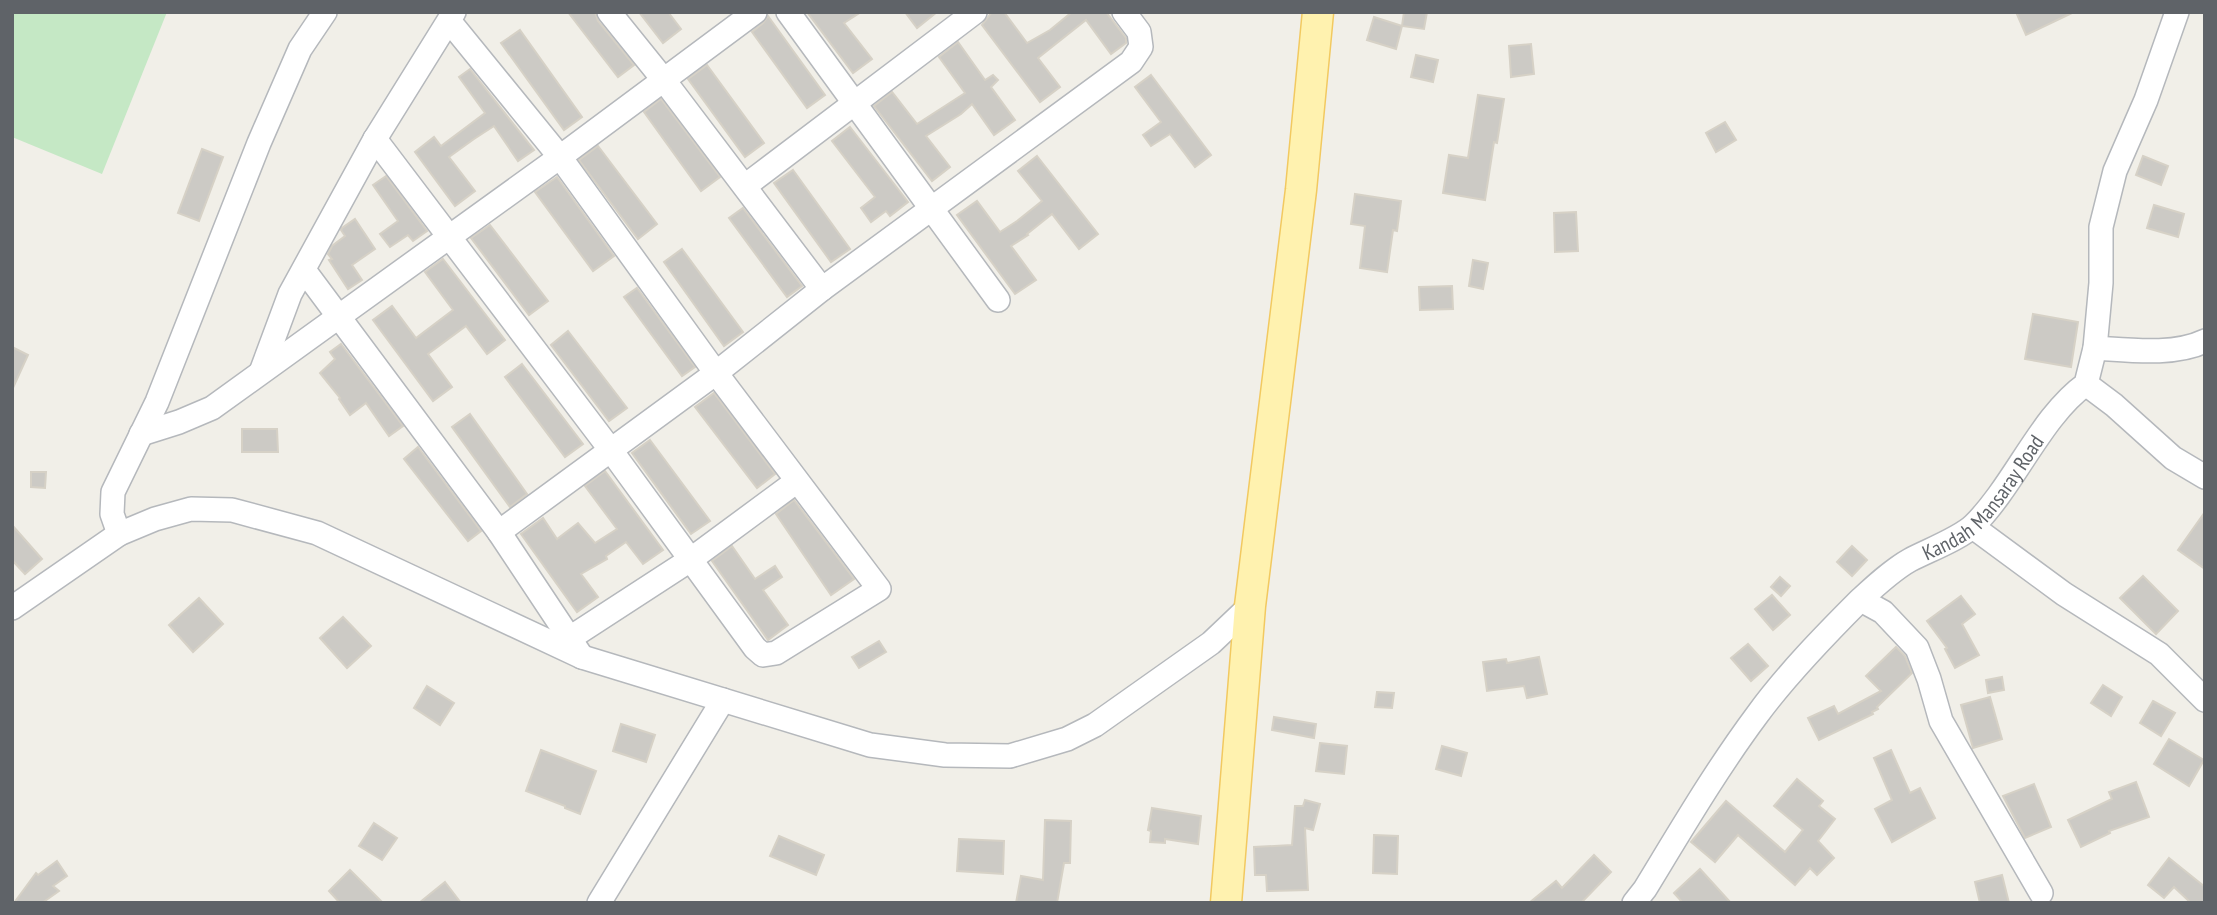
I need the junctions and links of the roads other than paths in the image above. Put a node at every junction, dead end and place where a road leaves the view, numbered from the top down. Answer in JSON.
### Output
{"nodes":[{"id":1,"x":325,"y":12,"type":"edge"},
{"id":2,"x":609,"y":12,"type":"edge"},
{"id":3,"x":755,"y":12,"type":"edge"},
{"id":4,"x":788,"y":12,"type":"edge"},
{"id":5,"x":975,"y":12,"type":"edge"},
{"id":6,"x":1124,"y":12,"type":"edge"},
{"id":7,"x":1318,"y":12,"type":"edge"},
{"id":8,"x":2180,"y":16,"type":"edge"},
{"id":9,"x":452,"y":17,"type":"edge"},
{"id":10,"x":663,"y":79,"type":"junction"},
{"id":11,"x":856,"y":104,"type":"junction"},
{"id":12,"x":375,"y":139,"type":"junction"},
{"id":13,"x":560,"y":157,"type":"junction"},
{"id":14,"x":745,"y":186,"type":"junction"},
{"id":15,"x":932,"y":208,"type":"junction"},
{"id":16,"x":448,"y":238,"type":"junction"},
{"id":17,"x":304,"y":270,"type":"junction"},
{"id":18,"x":822,"y":289,"type":"junction"},
{"id":19,"x":998,"y":300,"type":"dead end"},
{"id":20,"x":340,"y":317,"type":"junction"},
{"id":21,"x":2205,"y":341,"type":"edge"},
{"id":22,"x":2095,"y":348,"type":"junction"},
{"id":23,"x":261,"y":372,"type":"junction"},
{"id":24,"x":716,"y":373,"type":"junction"},
{"id":25,"x":2086,"y":384,"type":"junction"},
{"id":26,"x":141,"y":434,"type":"junction"},
{"id":27,"x":610,"y":450,"type":"junction"},
{"id":28,"x":2205,"y":477,"type":"edge"},
{"id":29,"x":797,"y":481,"type":"junction"},
{"id":30,"x":1973,"y":527,"type":"junction"},
{"id":31,"x":499,"y":532,"type":"junction"},
{"id":32,"x":119,"y":534,"type":"junction"},
{"id":33,"x":690,"y":560,"type":"junction"},
{"id":34,"x":1861,"y":600,"type":"junction"},
{"id":35,"x":1250,"y":606,"type":"junction"},
{"id":36,"x":12,"y":608,"type":"edge"},
{"id":37,"x":576,"y":648,"type":"junction"},
{"id":38,"x":723,"y":700,"type":"junction"},
{"id":39,"x":2205,"y":700,"type":"edge"},
{"id":40,"x":2040,"y":893,"type":"dead end"},
{"id":41,"x":599,"y":903,"type":"edge"},
{"id":42,"x":1226,"y":903,"type":"edge"},
{"id":43,"x":1634,"y":903,"type":"edge"}],
"edges":[{"from":1,"to":26,"type":"street"},
{"from":2,"to":10,"type":"street"},
{"from":3,"to":10,"type":"street"},
{"from":4,"to":11,"type":"street"},
{"from":5,"to":11,"type":"street"},
{"from":6,"to":15,"type":"street"},
{"from":7,"to":35,"type":"main road"},
{"from":8,"to":22,"type":"street"},
{"from":9,"to":12,"type":"street"},
{"from":9,"to":13,"type":"street"},
{"from":10,"to":13,"type":"street"},
{"from":10,"to":14,"type":"street"},
{"from":11,"to":14,"type":"street"},
{"from":11,"to":15,"type":"street"},
{"from":12,"to":16,"type":"street"},
{"from":12,"to":17,"type":"street"},
{"from":13,"to":16,"type":"street"},
{"from":13,"to":24,"type":"street"},
{"from":14,"to":18,"type":"street"},
{"from":15,"to":18,"type":"street"},
{"from":15,"to":19,"type":"street"},
{"from":16,"to":20,"type":"street"},
{"from":16,"to":27,"type":"street"},
{"from":17,"to":20,"type":"street"},
{"from":17,"to":23,"type":"street"},
{"from":18,"to":24,"type":"street"},
{"from":20,"to":23,"type":"street"},
{"from":20,"to":31,"type":"street"},
{"from":21,"to":22,"type":"street"},
{"from":22,"to":25,"type":"street"},
{"from":23,"to":26,"type":"street"},
{"from":24,"to":27,"type":"street"},
{"from":24,"to":29,"type":"street"},
{"from":25,"to":28,"type":"street"},
{"from":25,"to":30,"type":"street","name":"Kandah Mansaray Road"},
{"from":26,"to":32,"type":"street"},
{"from":27,"to":31,"type":"street"},
{"from":27,"to":33,"type":"street"},
{"from":29,"to":33,"type":"street"},
{"from":29,"to":33,"type":"street"},
{"from":30,"to":34,"type":"street","name":"Kandah Mansaray Road"},
{"from":30,"to":39,"type":"street"},
{"from":31,"to":37,"type":"street"},
{"from":32,"to":36,"type":"street"},
{"from":32,"to":37,"type":"street"},
{"from":33,"to":37,"type":"street"},
{"from":34,"to":40,"type":"street"},
{"from":34,"to":43,"type":"street","name":"Kandah Mansaray Road"},
{"from":35,"to":38,"type":"street"},
{"from":35,"to":42,"type":"main road"},
{"from":37,"to":38,"type":"street"},
{"from":38,"to":41,"type":"street"}]}
